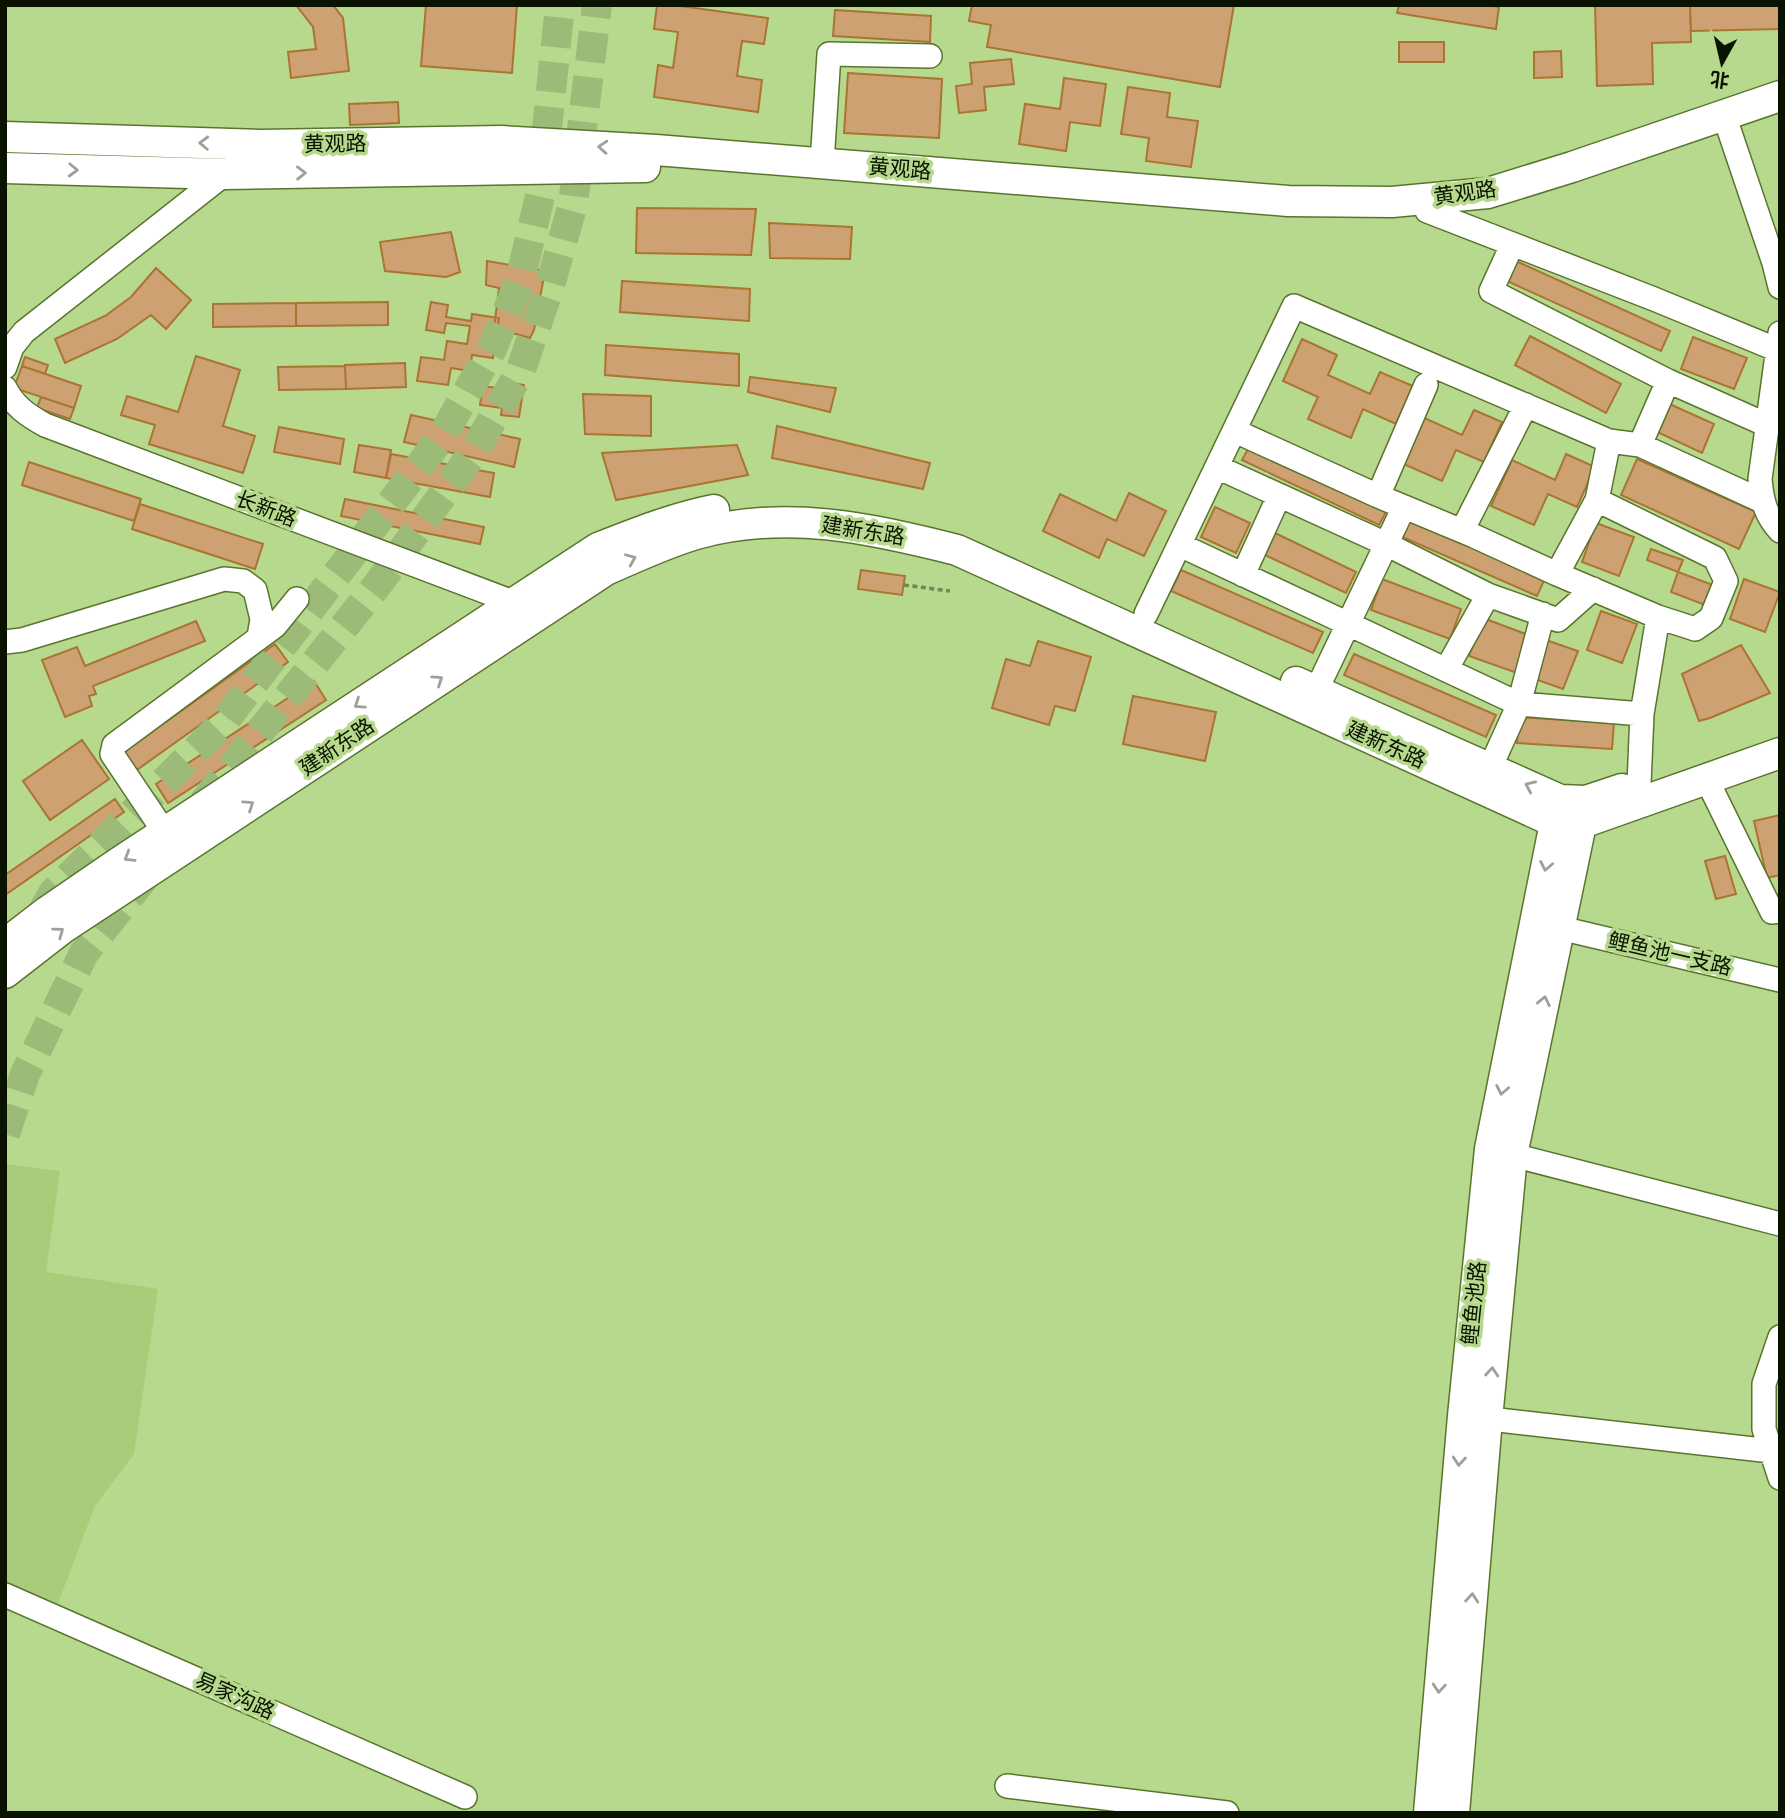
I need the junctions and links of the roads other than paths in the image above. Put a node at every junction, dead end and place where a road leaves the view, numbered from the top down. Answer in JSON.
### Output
{"nodes":[{"id":1,"x":930,"y":56,"type":"dead end"},
{"id":2,"x":1780,"y":96,"type":"edge"},
{"id":3,"x":1780,"y":112,"type":"edge"},
{"id":4,"x":1726,"y":122,"type":"junction"},
{"id":5,"x":5,"y":137,"type":"edge"},
{"id":6,"x":261,"y":145,"type":"junction"},
{"id":7,"x":822,"y":163,"type":"junction"},
{"id":8,"x":5,"y":168,"type":"edge"},
{"id":9,"x":225,"y":174,"type":"junction"},
{"id":10,"x":1427,"y":211,"type":"junction"},
{"id":11,"x":1512,"y":245,"type":"junction"},
{"id":12,"x":1780,"y":287,"type":"edge"},
{"id":13,"x":1779,"y":341,"type":"edge"},
{"id":14,"x":5,"y":367,"type":"edge"},
{"id":15,"x":1668,"y":381,"type":"junction"},
{"id":16,"x":1426,"y":385,"type":"dead end"},
{"id":17,"x":5,"y":388,"type":"edge"},
{"id":18,"x":1526,"y":405,"type":"junction"},
{"id":19,"x":1767,"y":425,"type":"junction"},
{"id":20,"x":1235,"y":431,"type":"junction"},
{"id":21,"x":1609,"y":441,"type":"junction"},
{"id":22,"x":1640,"y":445,"type":"junction"},
{"id":23,"x":1217,"y":467,"type":"junction"},
{"id":24,"x":1279,"y":496,"type":"junction"},
{"id":25,"x":1378,"y":496,"type":"junction"},
{"id":26,"x":1597,"y":500,"type":"junction"},
{"id":27,"x":1762,"y":501,"type":"junction"},
{"id":28,"x":1404,"y":507,"type":"junction"},
{"id":29,"x":1462,"y":531,"type":"junction"},
{"id":30,"x":1780,"y":531,"type":"edge"},
{"id":31,"x":1386,"y":544,"type":"junction"},
{"id":32,"x":1180,"y":545,"type":"junction"},
{"id":33,"x":1557,"y":574,"type":"junction"},
{"id":34,"x":1243,"y":576,"type":"junction"},
{"id":35,"x":1593,"y":589,"type":"junction"},
{"id":36,"x":1488,"y":595,"type":"junction"},
{"id":37,"x":297,"y":599,"type":"dead end"},
{"id":38,"x":527,"y":607,"type":"junction"},
{"id":39,"x":1146,"y":614,"type":"junction"},
{"id":40,"x":1543,"y":614,"type":"junction"},
{"id":41,"x":1658,"y":617,"type":"junction"},
{"id":42,"x":1349,"y":625,"type":"junction"},
{"id":43,"x":259,"y":637,"type":"junction"},
{"id":44,"x":5,"y":642,"type":"edge"},
{"id":45,"x":1447,"y":670,"type":"junction"},
{"id":46,"x":1316,"y":691,"type":"junction"},
{"id":47,"x":1519,"y":704,"type":"junction"},
{"id":48,"x":1642,"y":714,"type":"junction"},
{"id":49,"x":1780,"y":732,"type":"edge"},
{"id":50,"x":1780,"y":753,"type":"edge"},
{"id":51,"x":1490,"y":768,"type":"junction"},
{"id":52,"x":1707,"y":780,"type":"junction"},
{"id":53,"x":1639,"y":784,"type":"junction"},
{"id":54,"x":1570,"y":811,"type":"junction"},
{"id":55,"x":165,"y":834,"type":"junction"},
{"id":56,"x":1780,"y":911,"type":"edge"},
{"id":57,"x":1560,"y":928,"type":"junction"},
{"id":58,"x":5,"y":944,"type":"edge"},
{"id":59,"x":5,"y":973,"type":"edge"},
{"id":60,"x":1780,"y":980,"type":"edge"},
{"id":61,"x":1501,"y":1152,"type":"junction"},
{"id":62,"x":1780,"y":1224,"type":"edge"},
{"id":63,"x":1780,"y":1337,"type":"edge"},
{"id":64,"x":1475,"y":1417,"type":"junction"},
{"id":65,"x":1771,"y":1451,"type":"junction"},
{"id":66,"x":1780,"y":1478,"type":"edge"},
{"id":67,"x":5,"y":1595,"type":"edge"},
{"id":68,"x":1007,"y":1786,"type":"dead end"},
{"id":69,"x":465,"y":1797,"type":"dead end"},
{"id":70,"x":1227,"y":1813,"type":"edge"},
{"id":71,"x":1429,"y":1813,"type":"edge"},
{"id":72,"x":1454,"y":1813,"type":"edge"}],
"edges":[{"from":1,"to":7,"type":"street"},
{"from":2,"to":4,"type":"main road","name":"黄观路"},
{"from":3,"to":4,"type":"main road","name":"黄观路"},
{"from":4,"to":7,"type":"main road","name":"黄观路"},
{"from":4,"to":10,"type":"main road","name":"黄观路"},
{"from":4,"to":12,"type":"street"},
{"from":6,"to":5,"type":"main road","name":"黄观路","one_way":true},
{"from":7,"to":6,"type":"main road","name":"黄观路","one_way":true},
{"from":6,"to":9,"type":"street"},
{"from":8,"to":9,"type":"main road","name":"黄观路","one_way":true},
{"from":9,"to":10,"type":"main road","name":"黄观路","one_way":true},
{"from":9,"to":14,"type":"street"},
{"from":10,"to":11,"type":"street"},
{"from":11,"to":13,"type":"street"},
{"from":11,"to":15,"type":"street"},
{"from":13,"to":19,"type":"street"},
{"from":15,"to":19,"type":"street"},
{"from":15,"to":22,"type":"street"},
{"from":16,"to":25,"type":"street"},
{"from":17,"to":38,"type":"street","name":"长新路"},
{"from":18,"to":20,"type":"street"},
{"from":18,"to":21,"type":"street"},
{"from":18,"to":29,"type":"street"},
{"from":19,"to":27,"type":"street"},
{"from":20,"to":23,"type":"street"},
{"from":20,"to":25,"type":"street"},
{"from":21,"to":22,"type":"street"},
{"from":21,"to":26,"type":"street"},
{"from":22,"to":27,"type":"street"},
{"from":23,"to":24,"type":"street"},
{"from":23,"to":32,"type":"street"},
{"from":24,"to":31,"type":"street"},
{"from":24,"to":34,"type":"street"},
{"from":25,"to":28,"type":"street"},
{"from":26,"to":33,"type":"street"},
{"from":26,"to":41,"type":"street"},
{"from":27,"to":30,"type":"street"},
{"from":28,"to":29,"type":"street"},
{"from":28,"to":31,"type":"street"},
{"from":29,"to":33,"type":"street"},
{"from":31,"to":36,"type":"street"},
{"from":31,"to":42,"type":"street"},
{"from":32,"to":34,"type":"street"},
{"from":32,"to":39,"type":"street"},
{"from":33,"to":35,"type":"street"},
{"from":34,"to":42,"type":"street"},
{"from":35,"to":40,"type":"street"},
{"from":35,"to":41,"type":"street"},
{"from":36,"to":40,"type":"street"},
{"from":36,"to":45,"type":"street"},
{"from":37,"to":43,"type":"street"},
{"from":38,"to":39,"type":"main road","name":"建新东路"},
{"from":38,"to":54,"type":"main road","name":"建新东路","one_way":true},
{"from":38,"to":55,"type":"main road","name":"建新东路","one_way":true},
{"from":59,"to":38,"type":"main road","name":"建新东路","one_way":true},
{"from":39,"to":46,"type":"main road","name":"建新东路"},
{"from":40,"to":47,"type":"street"},
{"from":41,"to":48,"type":"street"},
{"from":42,"to":45,"type":"street"},
{"from":42,"to":46,"type":"street"},
{"from":43,"to":44,"type":"street"},
{"from":43,"to":55,"type":"street"},
{"from":45,"to":47,"type":"street"},
{"from":46,"to":51,"type":"main road","name":"建新东路"},
{"from":47,"to":48,"type":"street"},
{"from":47,"to":51,"type":"street"},
{"from":48,"to":53,"type":"street"},
{"from":49,"to":53,"type":"main road"},
{"from":50,"to":52,"type":"main road"},
{"from":54,"to":51,"type":"main road","name":"建新东路","one_way":true},
{"from":52,"to":54,"type":"main road"},
{"from":52,"to":56,"type":"street"},
{"from":53,"to":54,"type":"main road"},
{"from":54,"to":57,"type":"main road","name":"鲤鱼池路"},
{"from":54,"to":61,"type":"main road","name":"鲤鱼池路","one_way":true},
{"from":55,"to":58,"type":"main road","name":"建新东路","one_way":true},
{"from":57,"to":60,"type":"street","name":"鲤鱼池一支路"},
{"from":61,"to":57,"type":"main road","name":"鲤鱼池路","one_way":true},
{"from":61,"to":62,"type":"street"},
{"from":61,"to":64,"type":"main road","name":"鲤鱼池路"},
{"from":63,"to":65,"type":"street"},
{"from":64,"to":65,"type":"street"},
{"from":64,"to":71,"type":"main road","name":"鲤鱼池路","one_way":true},
{"from":72,"to":64,"type":"main road","name":"鲤鱼池路","one_way":true},
{"from":65,"to":66,"type":"street"},
{"from":67,"to":69,"type":"street","name":"易家沟路"},
{"from":68,"to":70,"type":"street"}]}
